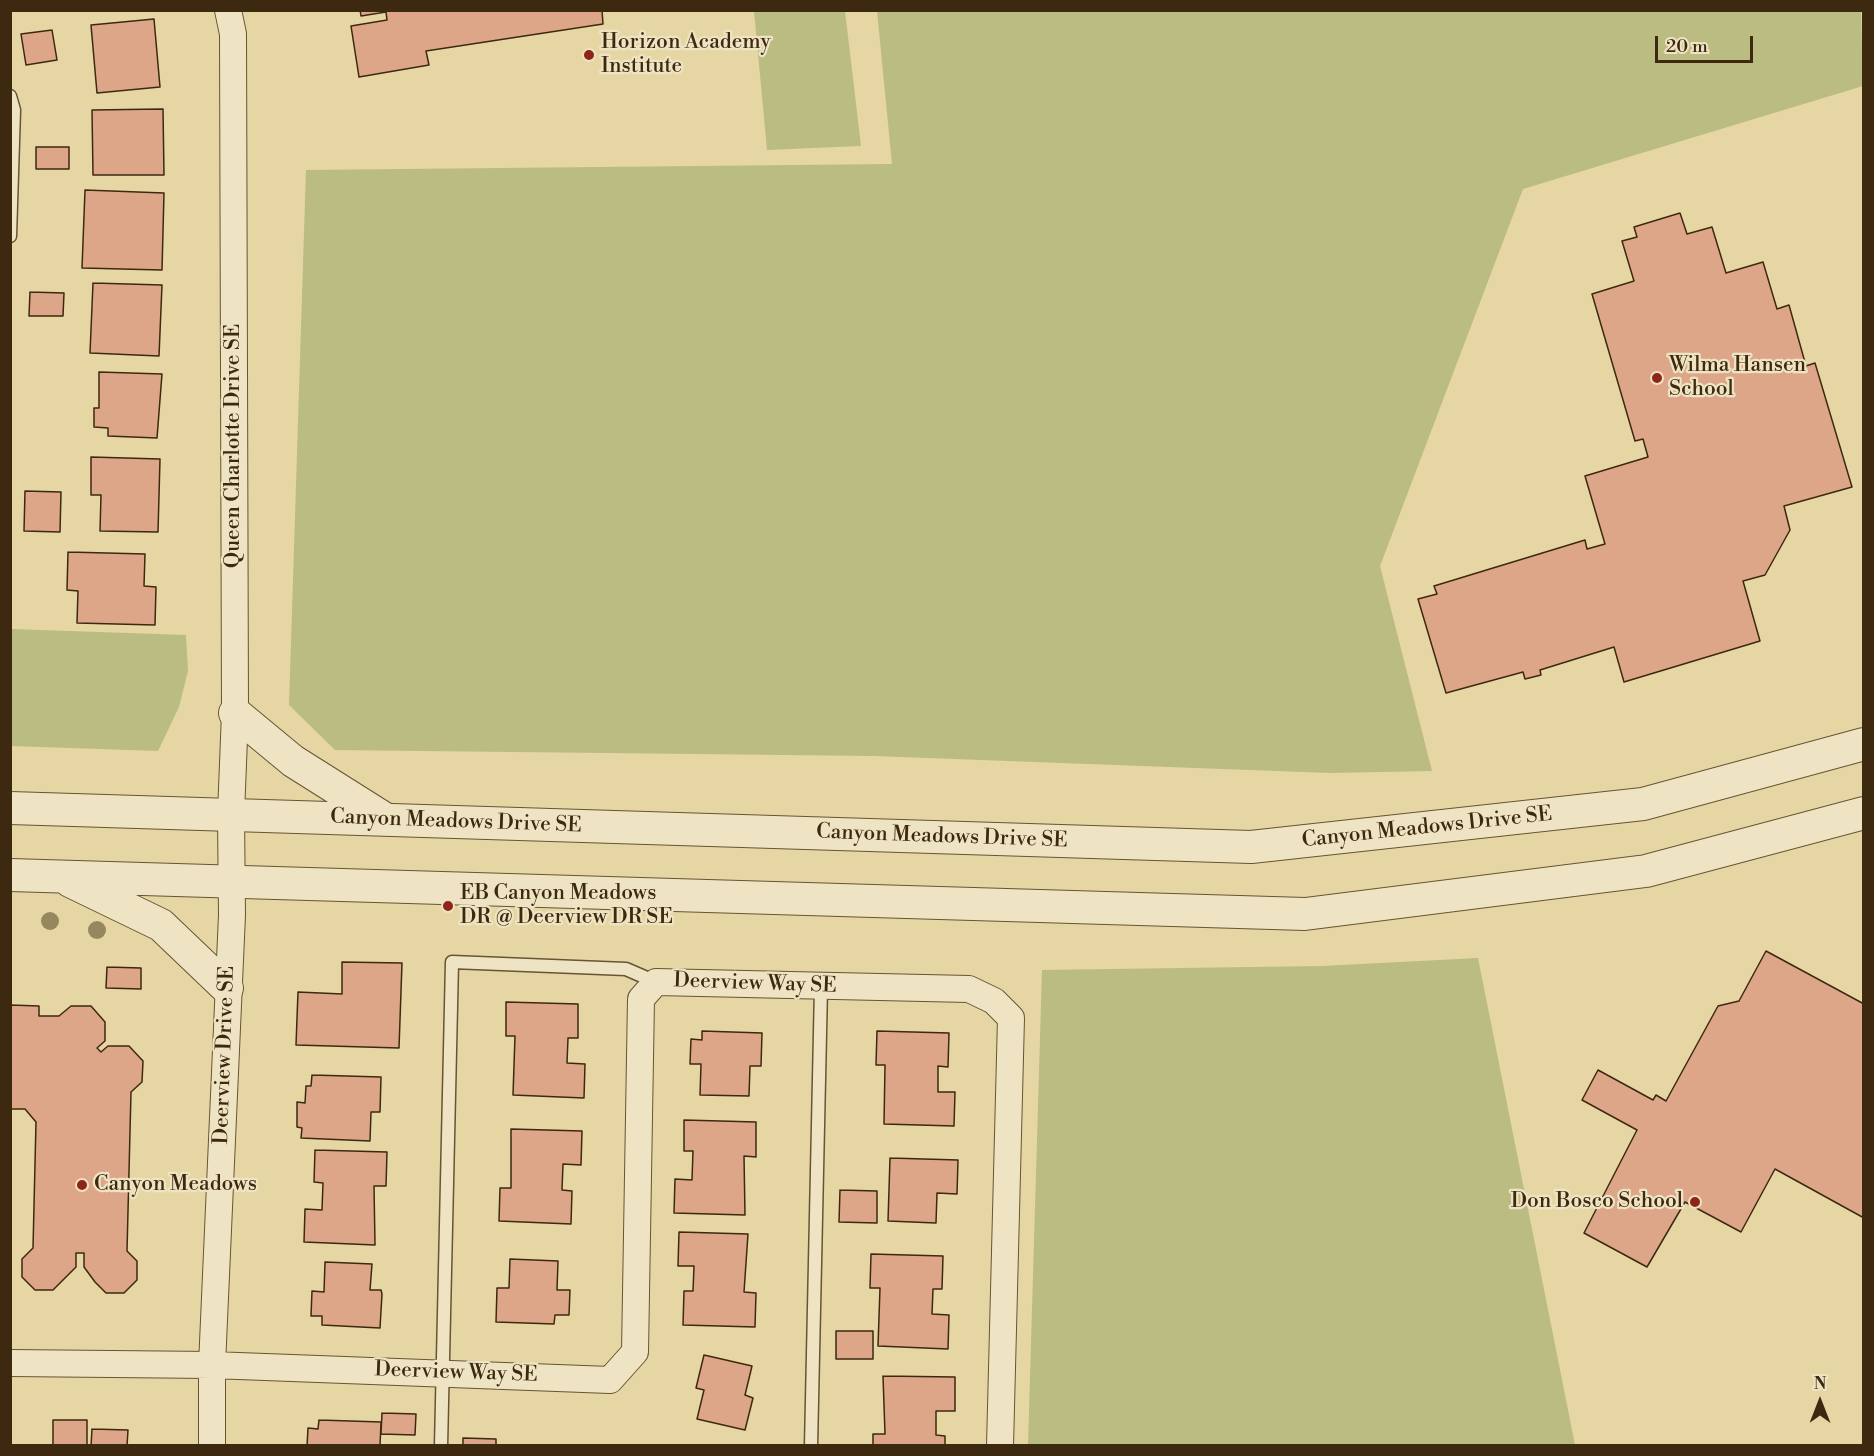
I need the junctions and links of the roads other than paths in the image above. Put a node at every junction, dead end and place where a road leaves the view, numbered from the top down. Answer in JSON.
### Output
{"nodes":[{"id":1,"x":228,"y":10,"type":"edge"},
{"id":2,"x":10,"y":96,"type":"edge"},
{"id":3,"x":10,"y":237,"type":"edge"},
{"id":4,"x":235,"y":713,"type":"junction"},
{"id":5,"x":1863,"y":744,"type":"edge"},
{"id":6,"x":10,"y":808,"type":"edge"},
{"id":7,"x":1863,"y":813,"type":"edge"},
{"id":8,"x":231,"y":814,"type":"junction"},
{"id":9,"x":386,"y":819,"type":"junction"},
{"id":10,"x":10,"y":875,"type":"edge"},
{"id":11,"x":61,"y":877,"type":"junction"},
{"id":12,"x":232,"y":881,"type":"junction"},
{"id":13,"x":656,"y":982,"type":"junction"},
{"id":14,"x":821,"y":987,"type":"junction"},
{"id":15,"x":227,"y":988,"type":"junction"},
{"id":16,"x":10,"y":1363,"type":"edge"},
{"id":17,"x":212,"y":1365,"type":"junction"},
{"id":18,"x":443,"y":1372,"type":"junction"},
{"id":19,"x":212,"y":1446,"type":"edge"},
{"id":20,"x":441,"y":1446,"type":"edge"},
{"id":21,"x":811,"y":1446,"type":"edge"},
{"id":22,"x":1000,"y":1446,"type":"edge"}],
"edges":[{"from":1,"to":4,"type":"street","name":"Queen Charlotte Drive SE"},
{"from":2,"to":3,"type":"lane"},
{"from":4,"to":8,"type":"street","name":"Queen Charlotte Drive SE"},
{"from":4,"to":9,"type":"street"},
{"from":5,"to":9,"type":"street","name":"Canyon Meadows Drive SE"},
{"from":6,"to":8,"type":"street","name":"Canyon Meadows Drive SE"},
{"from":7,"to":12,"type":"street"},
{"from":8,"to":9,"type":"street","name":"Canyon Meadows Drive SE"},
{"from":8,"to":12,"type":"street","name":"Queen Charlotte Drive SE"},
{"from":10,"to":11,"type":"street"},
{"from":11,"to":12,"type":"street"},
{"from":11,"to":15,"type":"street"},
{"from":12,"to":15,"type":"street","name":"Deerview Drive SE"},
{"from":13,"to":14,"type":"street","name":"Deerview Way SE"},
{"from":13,"to":18,"type":"street","name":"Deerview Way SE"},
{"from":13,"to":18,"type":"lane"},
{"from":14,"to":21,"type":"lane"},
{"from":14,"to":22,"type":"street","name":"Deerview Way SE"},
{"from":15,"to":17,"type":"street","name":"Deerview Drive SE"},
{"from":16,"to":17,"type":"street","name":"Deerview Way SE"},
{"from":17,"to":18,"type":"street","name":"Deerview Way SE"},
{"from":17,"to":19,"type":"street","name":"Deerview Drive SE"},
{"from":18,"to":20,"type":"lane"}]}
